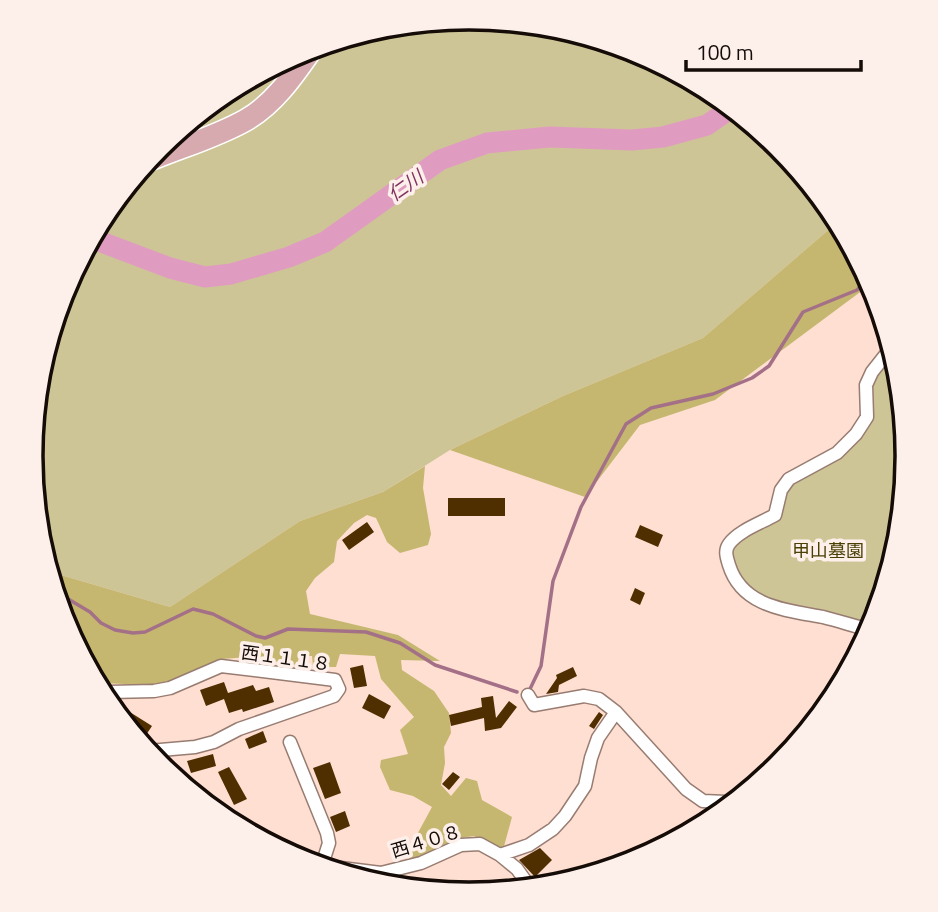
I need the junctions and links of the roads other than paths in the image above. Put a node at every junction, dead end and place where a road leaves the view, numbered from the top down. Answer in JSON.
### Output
{"nodes":[{"id":1,"x":301,"y":64,"type":"edge"},
{"id":2,"x":173,"y":151,"type":"edge"},
{"id":3,"x":884,"y":357,"type":"edge"},
{"id":4,"x":859,"y":627,"type":"edge"},
{"id":5,"x":114,"y":692,"type":"edge"},
{"id":6,"x":528,"y":695,"type":"dead end"},
{"id":7,"x":616,"y":712,"type":"junction"},
{"id":8,"x":290,"y":742,"type":"dead end"},
{"id":9,"x":161,"y":750,"type":"edge"},
{"id":10,"x":717,"y":802,"type":"edge"},
{"id":11,"x":500,"y":855,"type":"junction"},
{"id":12,"x":325,"y":857,"type":"edge"},
{"id":13,"x":381,"y":873,"type":"edge"},
{"id":14,"x":524,"y":879,"type":"edge"}],
"edges":[{"from":1,"to":2,"type":"main road"},
{"from":3,"to":4,"type":"street"},
{"from":5,"to":9,"type":"street","name":"西１１１８"},
{"from":6,"to":7,"type":"street"},
{"from":7,"to":10,"type":"street"},
{"from":7,"to":11,"type":"street"},
{"from":8,"to":12,"type":"street"},
{"from":11,"to":13,"type":"street","name":"西４０８"},
{"from":11,"to":14,"type":"street"}]}
